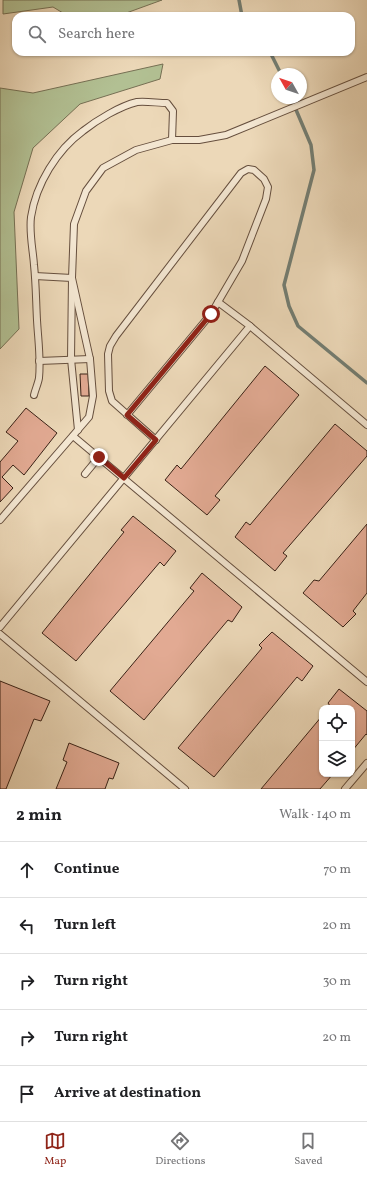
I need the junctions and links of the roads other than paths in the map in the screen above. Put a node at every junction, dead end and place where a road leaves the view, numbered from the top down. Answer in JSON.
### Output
{"nodes":[{"id":1,"x":367,"y":77,"type":"edge"},
{"id":2,"x":172,"y":140,"type":"junction"},
{"id":3,"x":35,"y":276,"type":"junction"},
{"id":4,"x":72,"y":278,"type":"junction"},
{"id":5,"x":218,"y":302,"type":"junction"},
{"id":6,"x":250,"y":326,"type":"junction"},
{"id":7,"x":71,"y":359,"type":"junction"},
{"id":8,"x":90,"y":359,"type":"junction"},
{"id":9,"x":40,"y":361,"type":"junction"},
{"id":10,"x":34,"y":395,"type":"dead end"},
{"id":11,"x":127,"y":415,"type":"junction"},
{"id":12,"x":367,"y":425,"type":"edge"},
{"id":13,"x":78,"y":430,"type":"junction"},
{"id":14,"x":73,"y":436,"type":"junction"},
{"id":15,"x":156,"y":440,"type":"junction"},
{"id":16,"x":99,"y":457,"type":"junction"},
{"id":17,"x":85,"y":474,"type":"dead end"},
{"id":18,"x":124,"y":478,"type":"junction"},
{"id":19,"x":0,"y":520,"type":"edge"},
{"id":20,"x":0,"y":627,"type":"edge"},
{"id":21,"x":0,"y":634,"type":"edge"},
{"id":22,"x":367,"y":682,"type":"edge"},
{"id":23,"x":367,"y":764,"type":"edge"},
{"id":24,"x":185,"y":789,"type":"edge"},
{"id":25,"x":345,"y":789,"type":"edge"}],
"edges":[{"from":1,"to":2,"type":"lane"},
{"from":2,"to":3,"type":"lane"},
{"from":2,"to":4,"type":"lane"},
{"from":3,"to":4,"type":"lane"},
{"from":3,"to":9,"type":"lane"},
{"from":4,"to":7,"type":"lane"},
{"from":4,"to":8,"type":"lane"},
{"from":5,"to":6,"type":"lane"},
{"from":5,"to":11,"type":"lane"},
{"from":5,"to":11,"type":"lane"},
{"from":6,"to":12,"type":"lane"},
{"from":6,"to":15,"type":"lane"},
{"from":7,"to":8,"type":"lane"},
{"from":7,"to":9,"type":"lane"},
{"from":7,"to":13,"type":"lane"},
{"from":8,"to":13,"type":"lane"},
{"from":9,"to":10,"type":"lane"},
{"from":11,"to":15,"type":"lane"},
{"from":13,"to":14,"type":"lane"},
{"from":14,"to":16,"type":"lane"},
{"from":14,"to":19,"type":"lane"},
{"from":15,"to":18,"type":"lane"},
{"from":16,"to":17,"type":"lane"},
{"from":16,"to":18,"type":"lane"},
{"from":18,"to":20,"type":"lane"},
{"from":18,"to":22,"type":"lane"},
{"from":21,"to":24,"type":"lane"},
{"from":23,"to":25,"type":"lane"}]}
